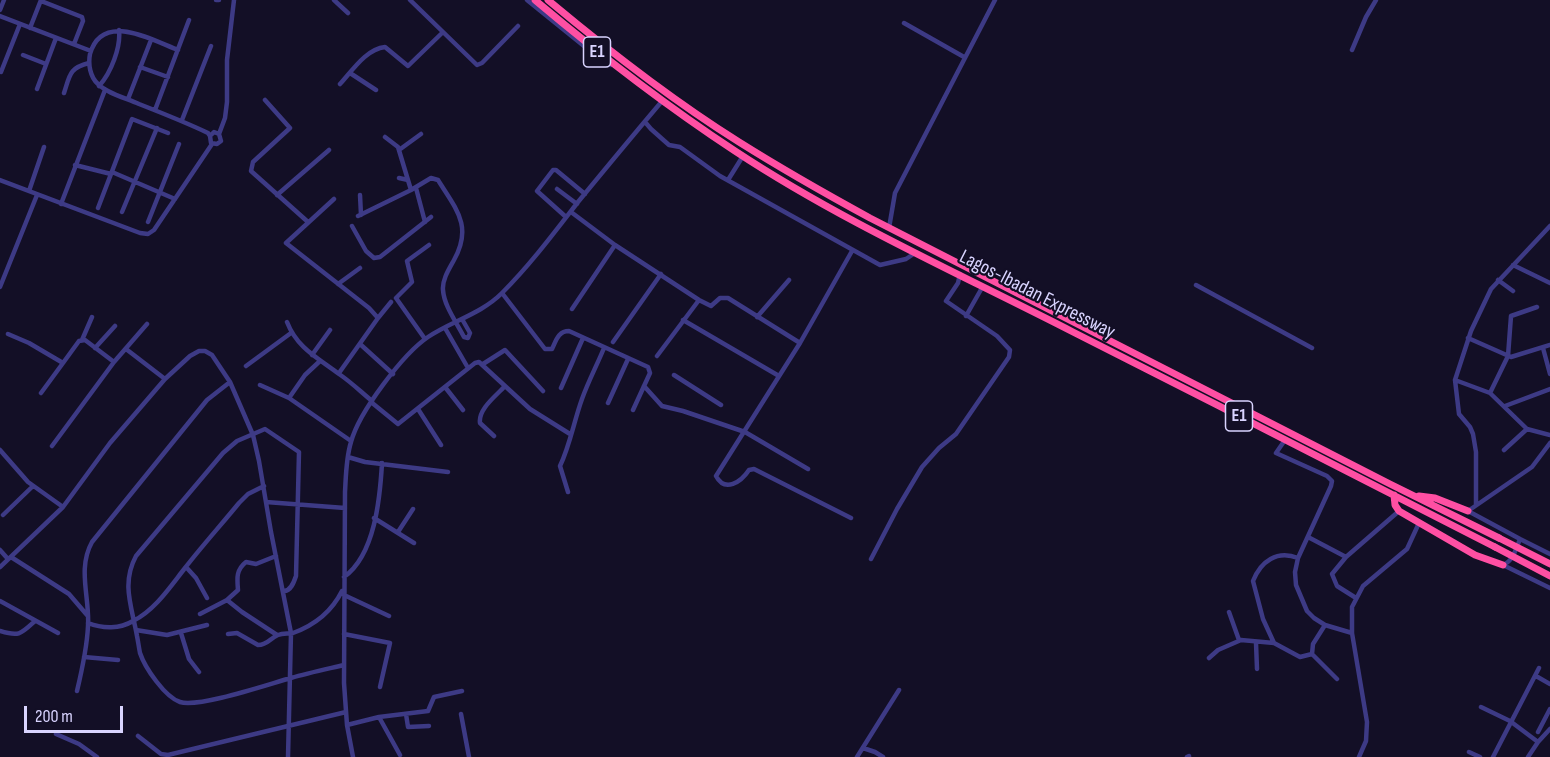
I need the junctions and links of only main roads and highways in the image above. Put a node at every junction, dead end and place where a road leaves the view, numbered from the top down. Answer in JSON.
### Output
{"nodes":[{"id":1,"x":535,"y":0,"type":"edge"},
{"id":2,"x":548,"y":0,"type":"edge"},
{"id":3,"x":1394,"y":495,"type":"junction"},
{"id":4,"x":1416,"y":496,"type":"junction"},
{"id":5,"x":1468,"y":511,"type":"road end"},
{"id":6,"x":1550,"y":564,"type":"edge"},
{"id":7,"x":1503,"y":565,"type":"road end"},
{"id":8,"x":1550,"y":576,"type":"edge"}],
"edges":[{"from":1,"to":3,"type":"highway","name":"Lagos-Ibadan Expressway","number":"E1"},
{"from":2,"to":4,"type":"highway","name":"Lagos-Ibadan Expressway","number":"E1"},
{"from":3,"to":7,"type":"highway"},
{"from":3,"to":8,"type":"highway","name":"Lagos-Ibadan Expressway","number":"E1","bridge":true},
{"from":4,"to":5,"type":"highway"},
{"from":4,"to":6,"type":"highway","name":"Lagos-Ibadan Expressway","number":"E1","bridge":true}]}
